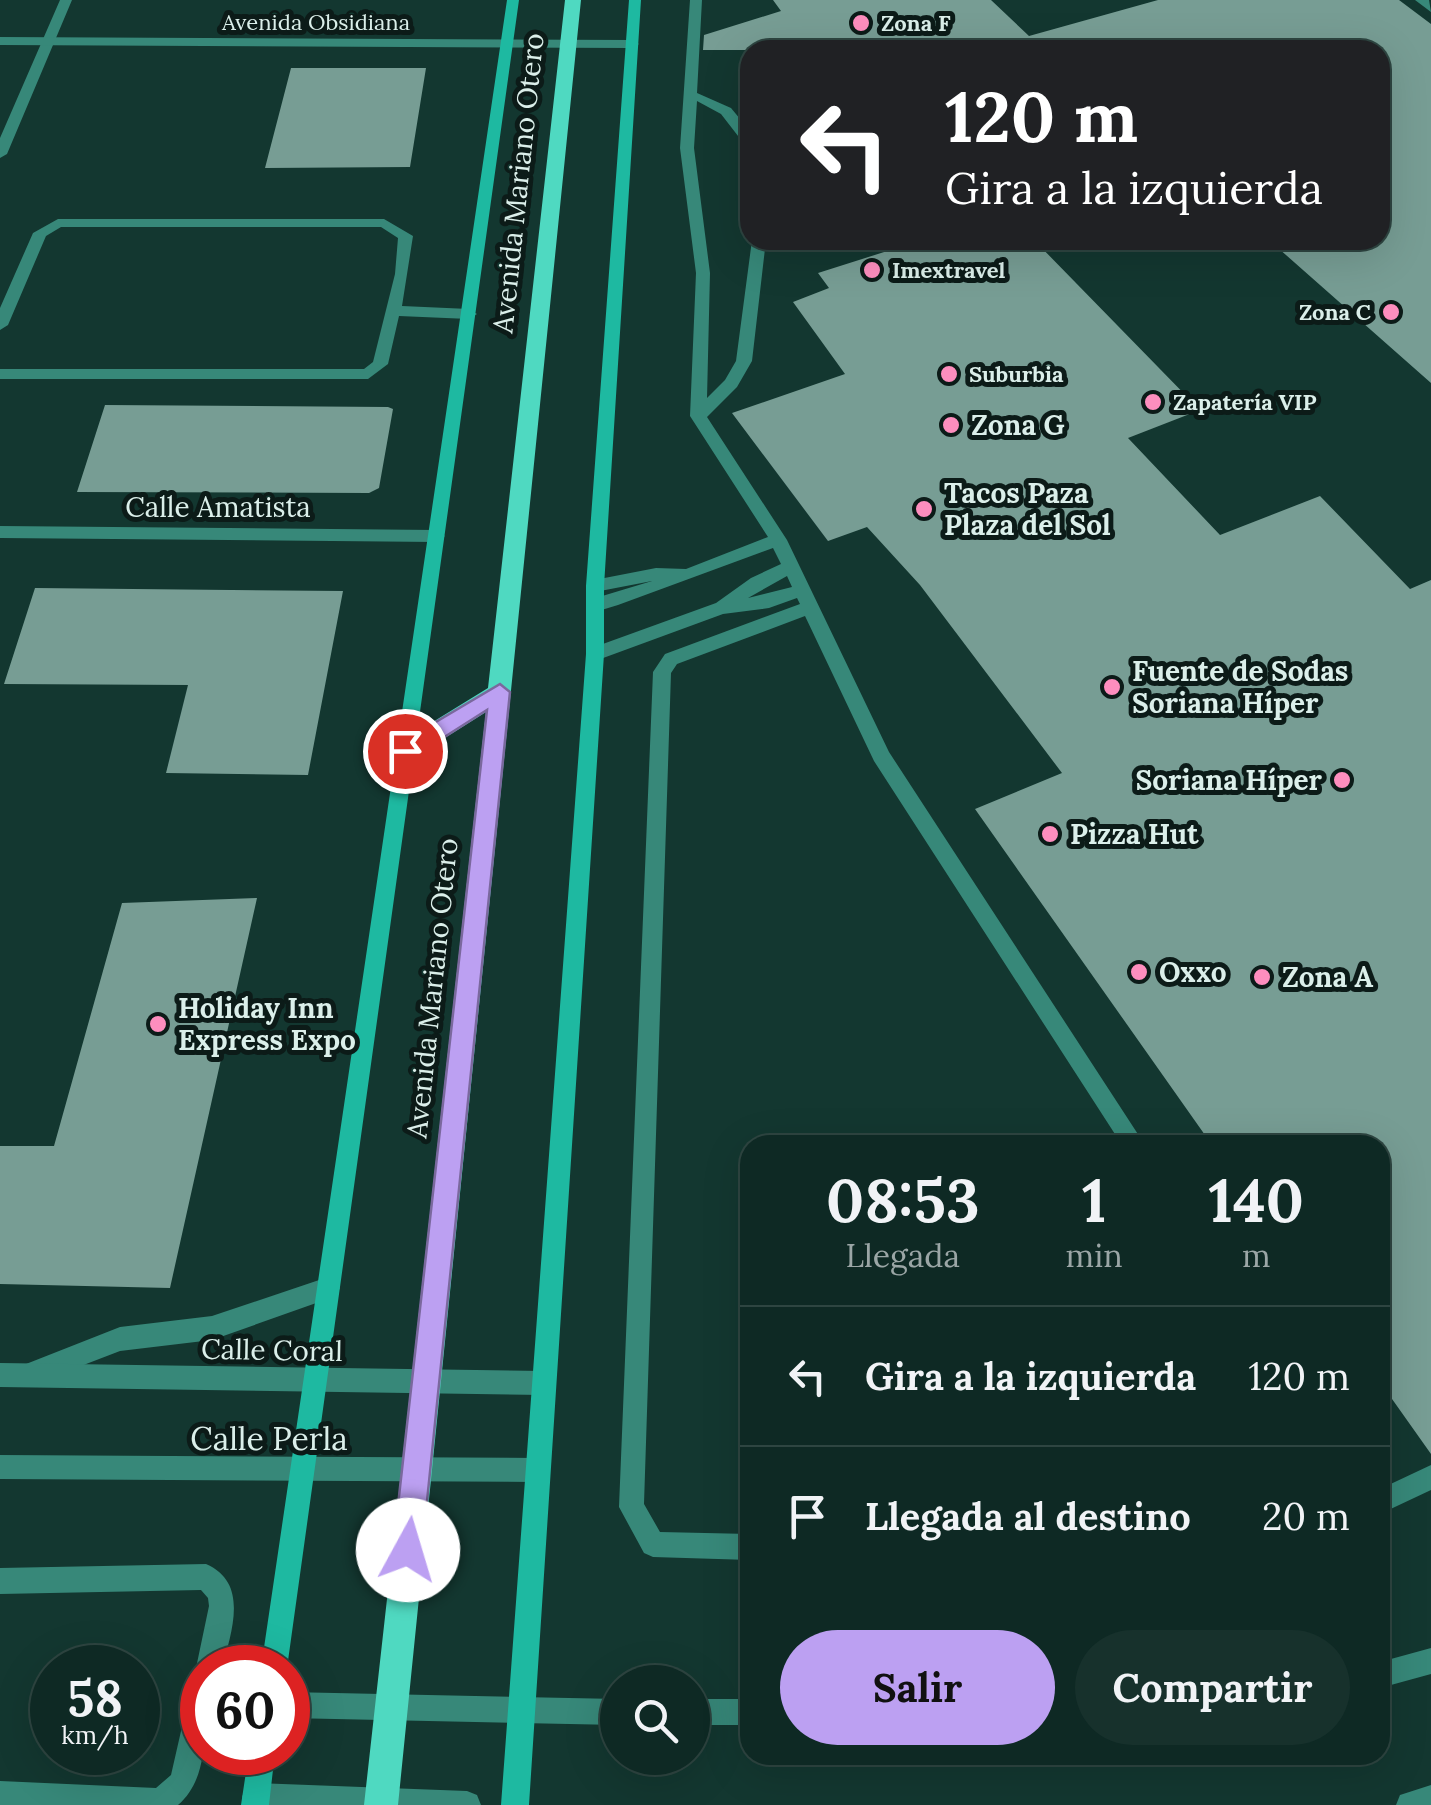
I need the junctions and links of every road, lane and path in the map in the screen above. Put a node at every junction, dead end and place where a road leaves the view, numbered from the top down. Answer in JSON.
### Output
{"nodes":[{"id":1,"x":66,"y":0,"type":"edge"},
{"id":2,"x":513,"y":0,"type":"edge"},
{"id":3,"x":573,"y":0,"type":"edge"},
{"id":4,"x":635,"y":0,"type":"edge"},
{"id":5,"x":696,"y":0,"type":"edge"},
{"id":6,"x":1421,"y":0,"type":"edge"},
{"id":7,"x":1431,"y":8,"type":"edge"},
{"id":8,"x":0,"y":41,"type":"edge"},
{"id":9,"x":48,"y":41,"type":"junction"},
{"id":10,"x":507,"y":43,"type":"junction"},
{"id":11,"x":568,"y":43,"type":"junction"},
{"id":12,"x":632,"y":44,"type":"junction"},
{"id":13,"x":691,"y":96,"type":"junction"},
{"id":14,"x":740,"y":125,"type":"edge"},
{"id":15,"x":0,"y":154,"type":"edge"},
{"id":16,"x":759,"y":250,"type":"edge"},
{"id":17,"x":394,"y":312,"type":"junction"},
{"id":18,"x":470,"y":314,"type":"junction"},
{"id":19,"x":0,"y":325,"type":"edge"},
{"id":20,"x":0,"y":374,"type":"edge"},
{"id":21,"x":698,"y":416,"type":"junction"},
{"id":22,"x":0,"y":532,"type":"edge"},
{"id":23,"x":436,"y":536,"type":"junction"},
{"id":24,"x":778,"y":540,"type":"junction"},
{"id":25,"x":790,"y":567,"type":"junction"},
{"id":26,"x":595,"y":595,"type":"junction"},
{"id":27,"x":805,"y":599,"type":"junction"},
{"id":28,"x":722,"y":608,"type":"junction"},
{"id":29,"x":595,"y":654,"type":"junction"},
{"id":30,"x":500,"y":692,"type":"junction"},
{"id":31,"x":405,"y":751,"type":"junction"},
{"id":32,"x":1128,"y":1135,"type":"edge"},
{"id":33,"x":328,"y":1288,"type":"junction"},
{"id":34,"x":12,"y":1375,"type":"edge"},
{"id":35,"x":316,"y":1380,"type":"junction"},
{"id":36,"x":426,"y":1382,"type":"junction"},
{"id":37,"x":543,"y":1383,"type":"junction"},
{"id":38,"x":0,"y":1468,"type":"edge"},
{"id":39,"x":537,"y":1470,"type":"junction"},
{"id":40,"x":416,"y":1471,"type":"junction"},
{"id":41,"x":302,"y":1472,"type":"junction"},
{"id":42,"x":1429,"y":1484,"type":"edge"},
{"id":43,"x":1390,"y":1499,"type":"edge"},
{"id":44,"x":740,"y":1547,"type":"edge"},
{"id":45,"x":0,"y":1580,"type":"edge"},
{"id":46,"x":214,"y":1645,"type":"edge"},
{"id":47,"x":277,"y":1645,"type":"edge"},
{"id":48,"x":1431,"y":1661,"type":"edge"},
{"id":49,"x":1390,"y":1672,"type":"edge"},
{"id":50,"x":310,"y":1706,"type":"edge"},
{"id":51,"x":390,"y":1708,"type":"junction"},
{"id":52,"x":521,"y":1711,"type":"junction"},
{"id":53,"x":600,"y":1712,"type":"edge"},
{"id":54,"x":710,"y":1712,"type":"edge"},
{"id":55,"x":740,"y":1712,"type":"edge"},
{"id":56,"x":185,"y":1775,"type":"edge"},
{"id":57,"x":259,"y":1775,"type":"edge"},
{"id":58,"x":0,"y":1796,"type":"edge"},
{"id":59,"x":1431,"y":1798,"type":"edge"},
{"id":60,"x":256,"y":1801,"type":"edge"},
{"id":61,"x":381,"y":1804,"type":"edge"},
{"id":62,"x":467,"y":1805,"type":"edge"},
{"id":63,"x":515,"y":1805,"type":"edge"},
{"id":64,"x":1410,"y":1805,"type":"edge"}],
"edges":[{"from":1,"to":9,"type":"street"},
{"from":2,"to":10,"type":"main road","name":"Avenida Mariano Otero"},
{"from":3,"to":11,"type":"main road","name":"Avenida Mariano Otero"},
{"from":4,"to":12,"type":"main road"},
{"from":5,"to":13,"type":"street"},
{"from":6,"to":7,"type":"street"},
{"from":8,"to":9,"type":"street","name":"Avenida Obsidiana"},
{"from":9,"to":10,"type":"street","name":"Avenida Obsidiana"},
{"from":9,"to":15,"type":"street"},
{"from":10,"to":11,"type":"street","name":"Avenida Obsidiana"},
{"from":10,"to":18,"type":"main road","name":"Avenida Mariano Otero"},
{"from":11,"to":12,"type":"street","name":"Avenida Obsidiana"},
{"from":11,"to":30,"type":"main road","name":"Avenida Mariano Otero"},
{"from":12,"to":26,"type":"main road"},
{"from":13,"to":14,"type":"street"},
{"from":13,"to":21,"type":"street"},
{"from":16,"to":21,"type":"street"},
{"from":17,"to":18,"type":"street"},
{"from":17,"to":19,"type":"street"},
{"from":17,"to":20,"type":"street"},
{"from":18,"to":23,"type":"main road","name":"Avenida Mariano Otero"},
{"from":21,"to":24,"type":"street"},
{"from":22,"to":23,"type":"street","name":"Calle Amatista"},
{"from":23,"to":31,"type":"main road","name":"Avenida Mariano Otero"},
{"from":24,"to":25,"type":"street"},
{"from":24,"to":26,"type":"street"},
{"from":25,"to":27,"type":"street"},
{"from":25,"to":28,"type":"street"},
{"from":26,"to":29,"type":"main road"},
{"from":27,"to":28,"type":"street"},
{"from":27,"to":32,"type":"street"},
{"from":27,"to":44,"type":"street"},
{"from":28,"to":29,"type":"street"},
{"from":29,"to":37,"type":"main road"},
{"from":30,"to":31,"type":"main road"},
{"from":30,"to":36,"type":"main road","name":"Avenida Mariano Otero"},
{"from":31,"to":33,"type":"main road","name":"Avenida Mariano Otero"},
{"from":33,"to":34,"type":"street"},
{"from":33,"to":35,"type":"main road","name":"Avenida Mariano Otero"},
{"from":34,"to":35,"type":"street","name":"Calle Coral"},
{"from":35,"to":36,"type":"street","name":"Calle Coral"},
{"from":35,"to":41,"type":"main road","name":"Avenida Mariano Otero"},
{"from":36,"to":37,"type":"street","name":"Calle Coral"},
{"from":36,"to":40,"type":"main road","name":"Avenida Mariano Otero"},
{"from":37,"to":39,"type":"main road"},
{"from":38,"to":41,"type":"street","name":"Calle Perla"},
{"from":39,"to":40,"type":"street","name":"Calle Perla"},
{"from":39,"to":52,"type":"main road"},
{"from":40,"to":41,"type":"street","name":"Calle Perla"},
{"from":40,"to":51,"type":"main road","name":"Avenida Mariano Otero"},
{"from":41,"to":47,"type":"main road","name":"Avenida Mariano Otero"},
{"from":42,"to":43,"type":"street"},
{"from":45,"to":46,"type":"street"},
{"from":48,"to":49,"type":"street"},
{"from":50,"to":51,"type":"street"},
{"from":51,"to":52,"type":"street"},
{"from":51,"to":61,"type":"main road","name":"Avenida Mariano Otero"},
{"from":52,"to":53,"type":"street"},
{"from":52,"to":63,"type":"main road"},
{"from":54,"to":55,"type":"street"},
{"from":56,"to":58,"type":"street"},
{"from":57,"to":60,"type":"main road"},
{"from":59,"to":64,"type":"street"},
{"from":60,"to":61,"type":"street"},
{"from":61,"to":62,"type":"street"}]}
